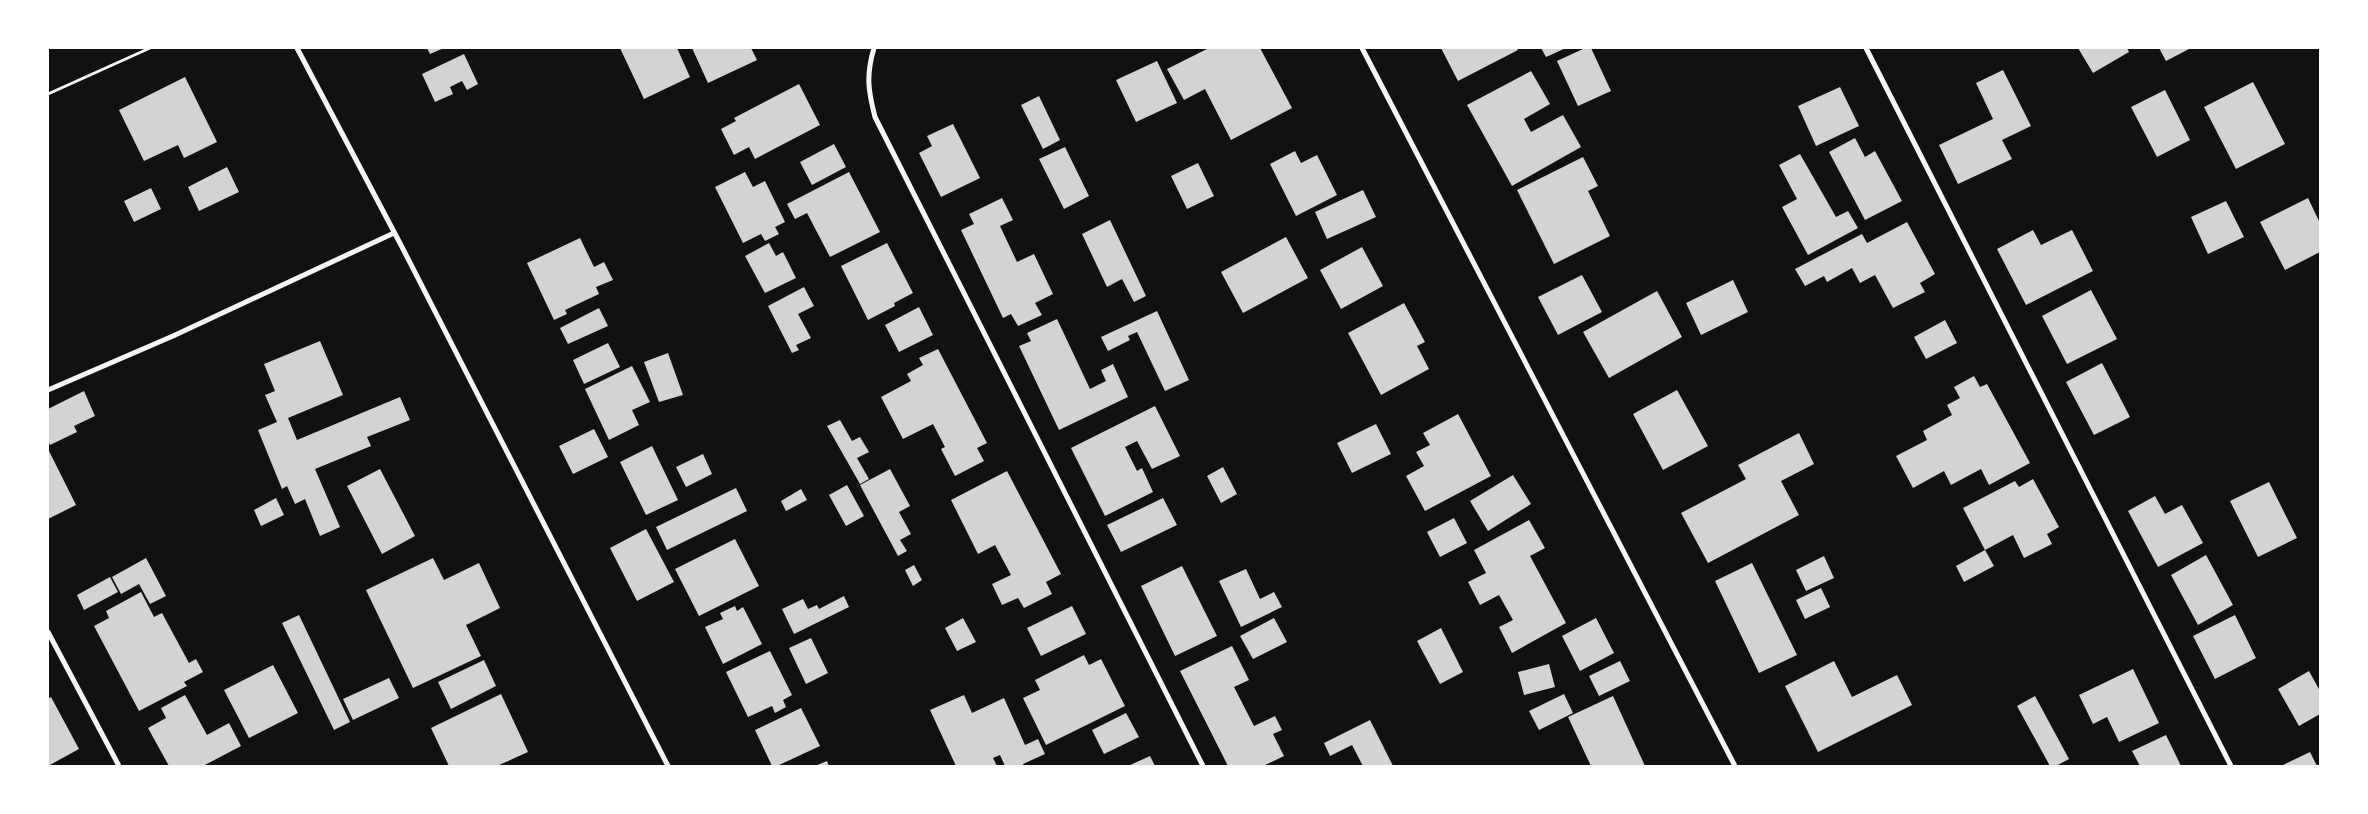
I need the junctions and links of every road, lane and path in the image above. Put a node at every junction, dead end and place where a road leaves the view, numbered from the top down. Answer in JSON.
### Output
{"nodes":[{"id":1,"x":150,"y":48,"type":"edge"},
{"id":2,"x":297,"y":48,"type":"edge"},
{"id":3,"x":874,"y":48,"type":"edge"},
{"id":4,"x":1362,"y":48,"type":"edge"},
{"id":5,"x":1866,"y":48,"type":"edge"},
{"id":6,"x":48,"y":94,"type":"edge"},
{"id":7,"x":394,"y":233,"type":"junction"},
{"id":8,"x":48,"y":390,"type":"edge"},
{"id":9,"x":48,"y":632,"type":"edge"},
{"id":10,"x":120,"y":766,"type":"edge"},
{"id":11,"x":668,"y":766,"type":"edge"},
{"id":12,"x":1203,"y":766,"type":"edge"},
{"id":13,"x":1735,"y":766,"type":"edge"},
{"id":14,"x":2232,"y":766,"type":"edge"}],
"edges":[{"from":1,"to":6,"type":"path"},
{"from":2,"to":7,"type":"street"},
{"from":3,"to":12,"type":"street"},
{"from":4,"to":13,"type":"street"},
{"from":5,"to":14,"type":"street"},
{"from":7,"to":8,"type":"street"},
{"from":7,"to":11,"type":"street"},
{"from":9,"to":10,"type":"street"}]}
